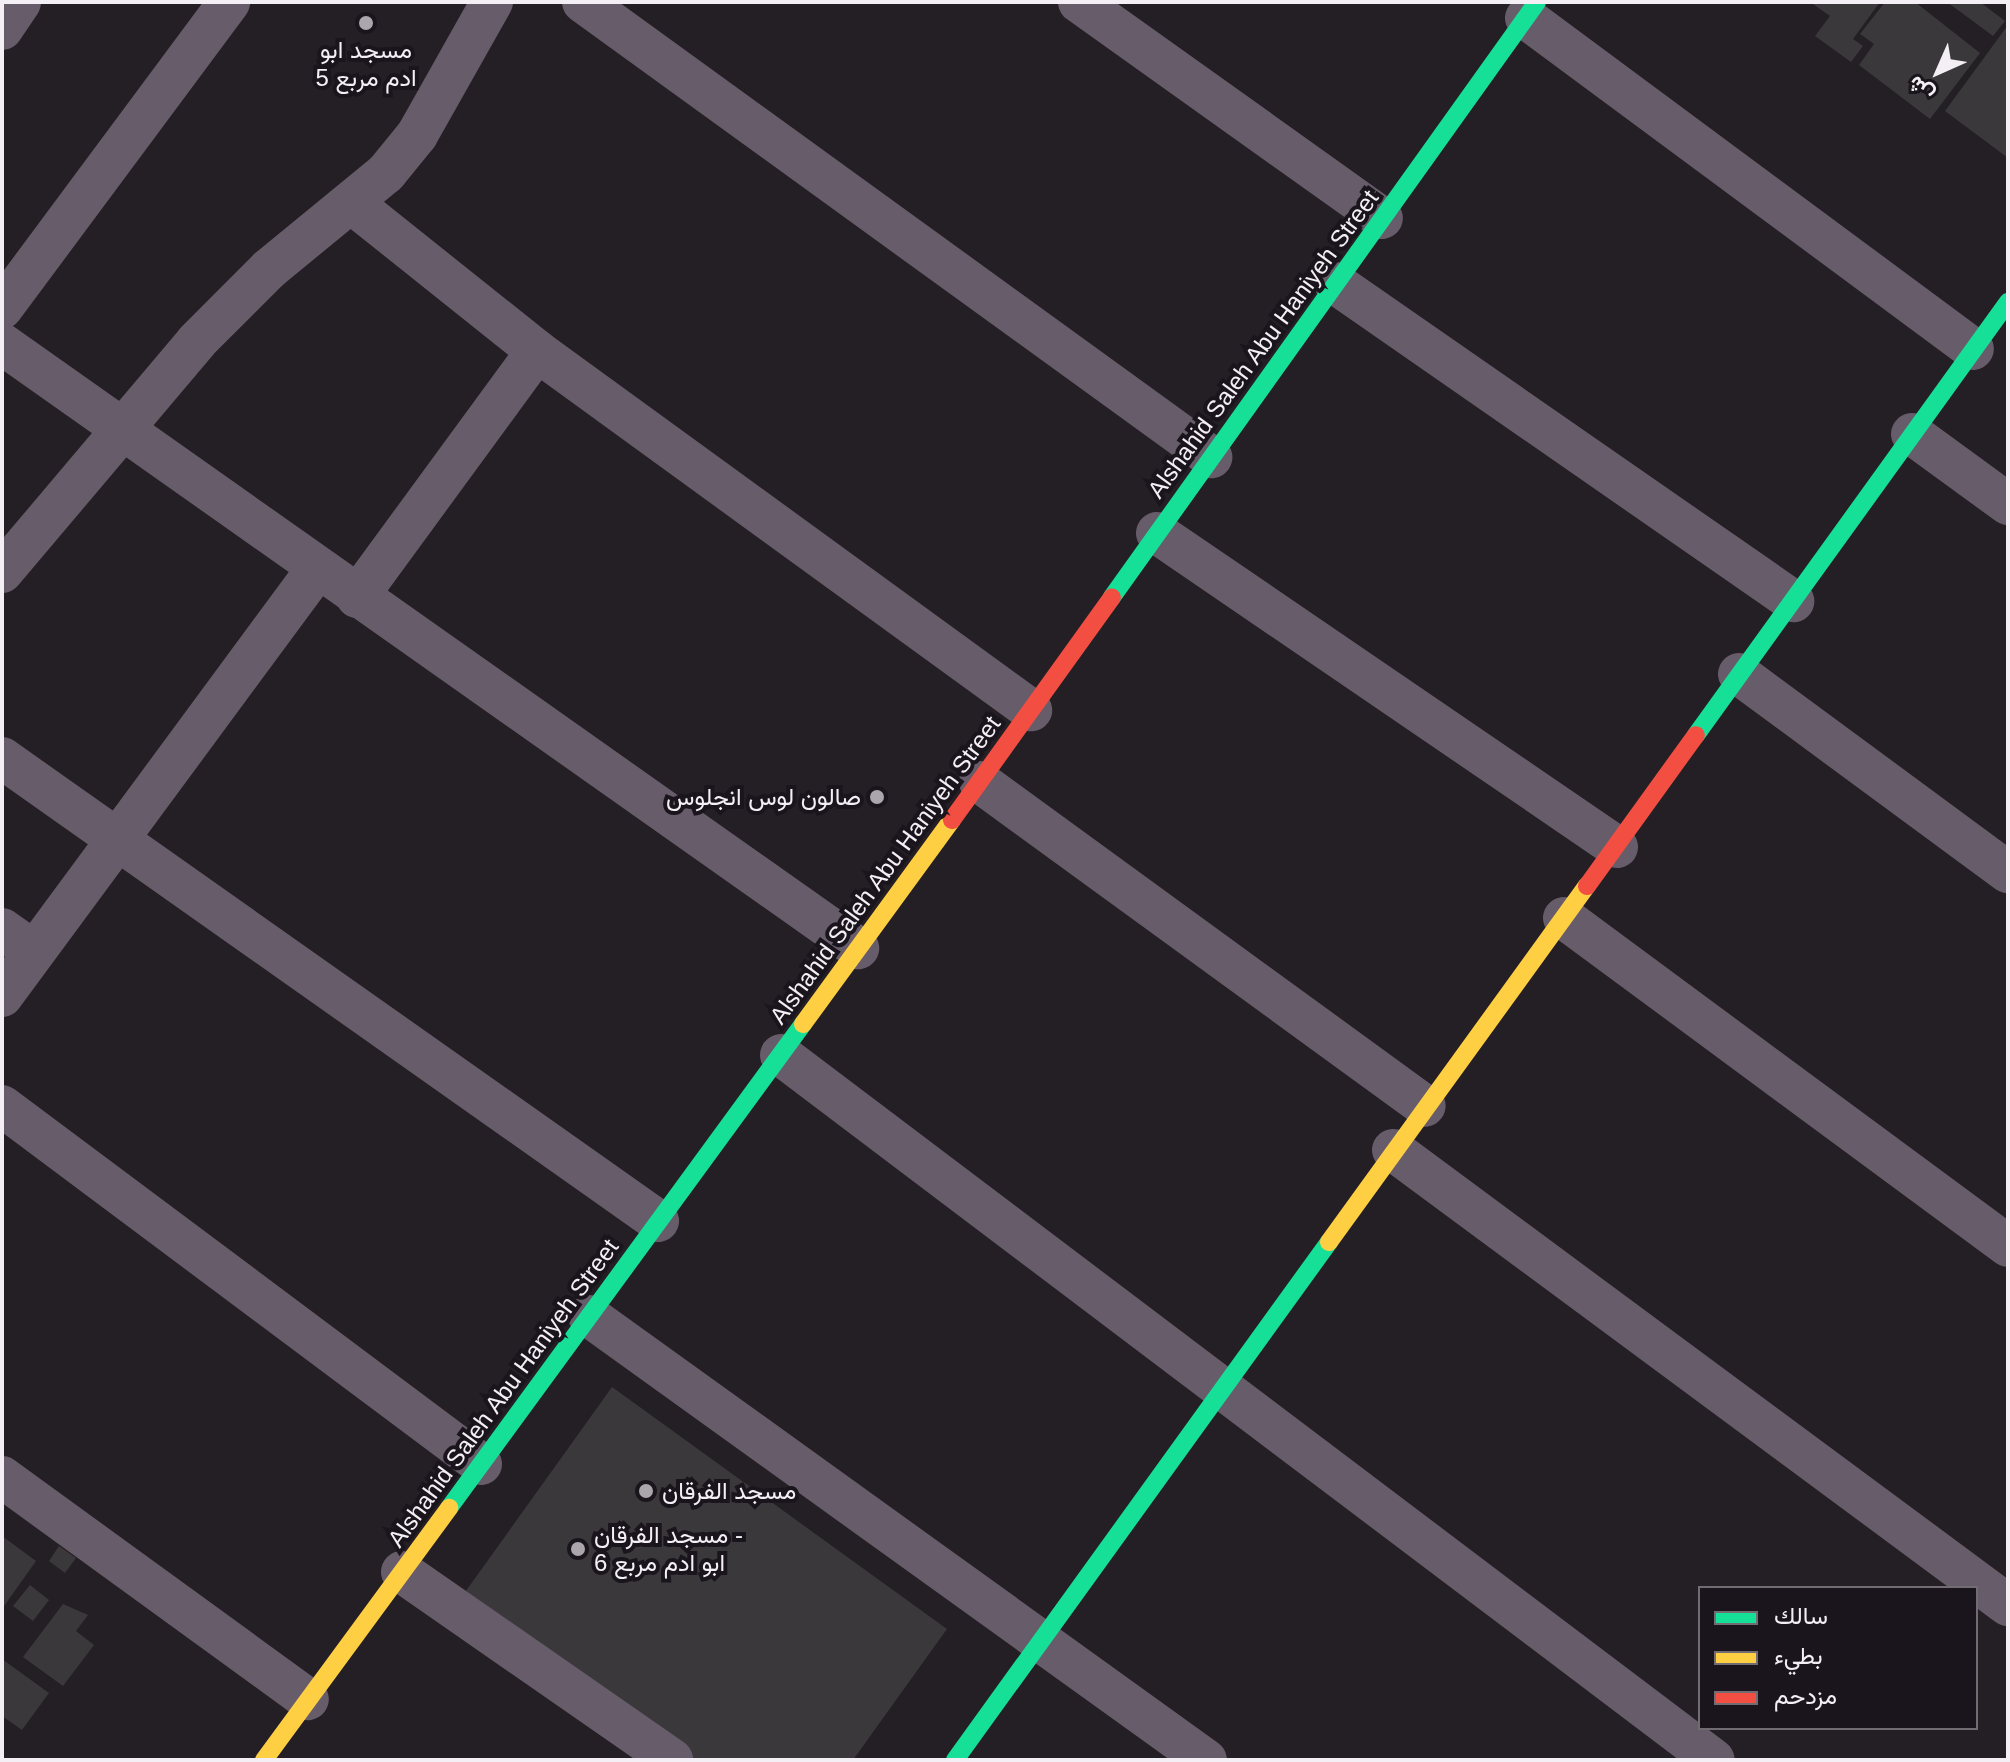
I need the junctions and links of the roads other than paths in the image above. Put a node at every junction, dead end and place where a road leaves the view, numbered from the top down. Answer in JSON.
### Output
{"nodes":[{"id":1,"x":20,"y":2,"type":"edge"},
{"id":2,"x":229,"y":2,"type":"edge"},
{"id":3,"x":492,"y":2,"type":"edge"},
{"id":4,"x":583,"y":2,"type":"edge"},
{"id":5,"x":1079,"y":2,"type":"edge"},
{"id":6,"x":1531,"y":10,"type":"edge"},
{"id":7,"x":2,"y":29,"type":"edge"},
{"id":8,"x":353,"y":204,"type":"junction"},
{"id":9,"x":1382,"y":218,"type":"junction"},
{"id":10,"x":1335,"y":283,"type":"junction"},
{"id":11,"x":2008,"y":302,"type":"edge"},
{"id":12,"x":2,"y":308,"type":"edge"},
{"id":13,"x":2,"y":344,"type":"edge"},
{"id":14,"x":1973,"y":349,"type":"junction"},
{"id":15,"x":537,"y":351,"type":"junction"},
{"id":16,"x":120,"y":427,"type":"junction"},
{"id":17,"x":1912,"y":434,"type":"junction"},
{"id":18,"x":1211,"y":457,"type":"junction"},
{"id":19,"x":2008,"y":504,"type":"edge"},
{"id":20,"x":1157,"y":533,"type":"junction"},
{"id":21,"x":317,"y":569,"type":"junction"},
{"id":22,"x":2,"y":572,"type":"edge"},
{"id":23,"x":357,"y":597,"type":"junction"},
{"id":24,"x":1793,"y":601,"type":"junction"},
{"id":25,"x":1739,"y":674,"type":"junction"},
{"id":26,"x":1031,"y":710,"type":"junction"},
{"id":27,"x":2,"y":758,"type":"edge"},
{"id":28,"x":980,"y":782,"type":"junction"},
{"id":29,"x":116,"y":839,"type":"junction"},
{"id":30,"x":1617,"y":847,"type":"junction"},
{"id":31,"x":2008,"y":872,"type":"edge"},
{"id":32,"x":1564,"y":918,"type":"junction"},
{"id":33,"x":18,"y":940,"type":"edge"},
{"id":34,"x":858,"y":948,"type":"junction"},
{"id":35,"x":2,"y":996,"type":"edge"},
{"id":36,"x":781,"y":1055,"type":"junction"},
{"id":37,"x":2,"y":1106,"type":"edge"},
{"id":38,"x":1425,"y":1106,"type":"junction"},
{"id":39,"x":1393,"y":1150,"type":"junction"},
{"id":40,"x":658,"y":1221,"type":"junction"},
{"id":41,"x":2008,"y":1246,"type":"edge"},
{"id":42,"x":589,"y":1316,"type":"junction"},
{"id":43,"x":1219,"y":1389,"type":"junction"},
{"id":44,"x":481,"y":1464,"type":"junction"},
{"id":45,"x":2,"y":1477,"type":"edge"},
{"id":46,"x":402,"y":1572,"type":"junction"},
{"id":47,"x":2008,"y":1605,"type":"edge"},
{"id":48,"x":1040,"y":1639,"type":"junction"},
{"id":49,"x":308,"y":1699,"type":"junction"},
{"id":50,"x":264,"y":1760,"type":"edge"},
{"id":51,"x":672,"y":1760,"type":"edge"},
{"id":52,"x":955,"y":1760,"type":"edge"},
{"id":53,"x":1206,"y":1760,"type":"edge"},
{"id":54,"x":1714,"y":1760,"type":"edge"}],
"edges":[{"from":1,"to":7,"type":"street"},
{"from":2,"to":12,"type":"street"},
{"from":3,"to":8,"type":"street"},
{"from":4,"to":18,"type":"street"},
{"from":5,"to":9,"type":"street"},
{"from":6,"to":9,"type":"street","name":"Alshahid Saleh Abu Haniyeh Street"},
{"from":6,"to":14,"type":"street"},
{"from":8,"to":15,"type":"street"},
{"from":8,"to":16,"type":"street"},
{"from":9,"to":10,"type":"street","name":"Alshahid Saleh Abu Haniyeh Street"},
{"from":10,"to":18,"type":"street","name":"Alshahid Saleh Abu Haniyeh Street"},
{"from":10,"to":24,"type":"street"},
{"from":11,"to":14,"type":"street"},
{"from":13,"to":16,"type":"street"},
{"from":14,"to":17,"type":"street"},
{"from":15,"to":23,"type":"street"},
{"from":15,"to":26,"type":"street"},
{"from":16,"to":21,"type":"street"},
{"from":16,"to":22,"type":"street"},
{"from":17,"to":19,"type":"street"},
{"from":17,"to":24,"type":"street"},
{"from":18,"to":20,"type":"street","name":"Alshahid Saleh Abu Haniyeh Street"},
{"from":20,"to":26,"type":"street","name":"Alshahid Saleh Abu Haniyeh Street"},
{"from":20,"to":30,"type":"street"},
{"from":21,"to":23,"type":"street"},
{"from":21,"to":29,"type":"street"},
{"from":23,"to":34,"type":"street"},
{"from":24,"to":25,"type":"street"},
{"from":25,"to":30,"type":"street"},
{"from":25,"to":31,"type":"street"},
{"from":26,"to":28,"type":"street","name":"Alshahid Saleh Abu Haniyeh Street"},
{"from":27,"to":29,"type":"street"},
{"from":28,"to":34,"type":"street","name":"Alshahid Saleh Abu Haniyeh Street"},
{"from":28,"to":38,"type":"street"},
{"from":29,"to":33,"type":"street"},
{"from":29,"to":40,"type":"street"},
{"from":30,"to":32,"type":"street"},
{"from":32,"to":38,"type":"street"},
{"from":32,"to":41,"type":"street"},
{"from":33,"to":35,"type":"street"},
{"from":34,"to":36,"type":"street","name":"Alshahid Saleh Abu Haniyeh Street"},
{"from":36,"to":40,"type":"street","name":"Alshahid Saleh Abu Haniyeh Street"},
{"from":36,"to":43,"type":"street"},
{"from":37,"to":44,"type":"street"},
{"from":38,"to":39,"type":"street"},
{"from":39,"to":43,"type":"street"},
{"from":39,"to":47,"type":"street"},
{"from":40,"to":42,"type":"street","name":"Alshahid Saleh Abu Haniyeh Street"},
{"from":42,"to":44,"type":"street","name":"Alshahid Saleh Abu Haniyeh Street"},
{"from":42,"to":48,"type":"street"},
{"from":43,"to":48,"type":"street"},
{"from":43,"to":54,"type":"street"},
{"from":44,"to":46,"type":"street","name":"Alshahid Saleh Abu Haniyeh Street"},
{"from":45,"to":49,"type":"street"},
{"from":46,"to":49,"type":"street","name":"Alshahid Saleh Abu Haniyeh Street"},
{"from":46,"to":51,"type":"street"},
{"from":48,"to":52,"type":"street"},
{"from":48,"to":53,"type":"street"},
{"from":49,"to":50,"type":"street","name":"Alshahid Saleh Abu Haniyeh Street"}]}
